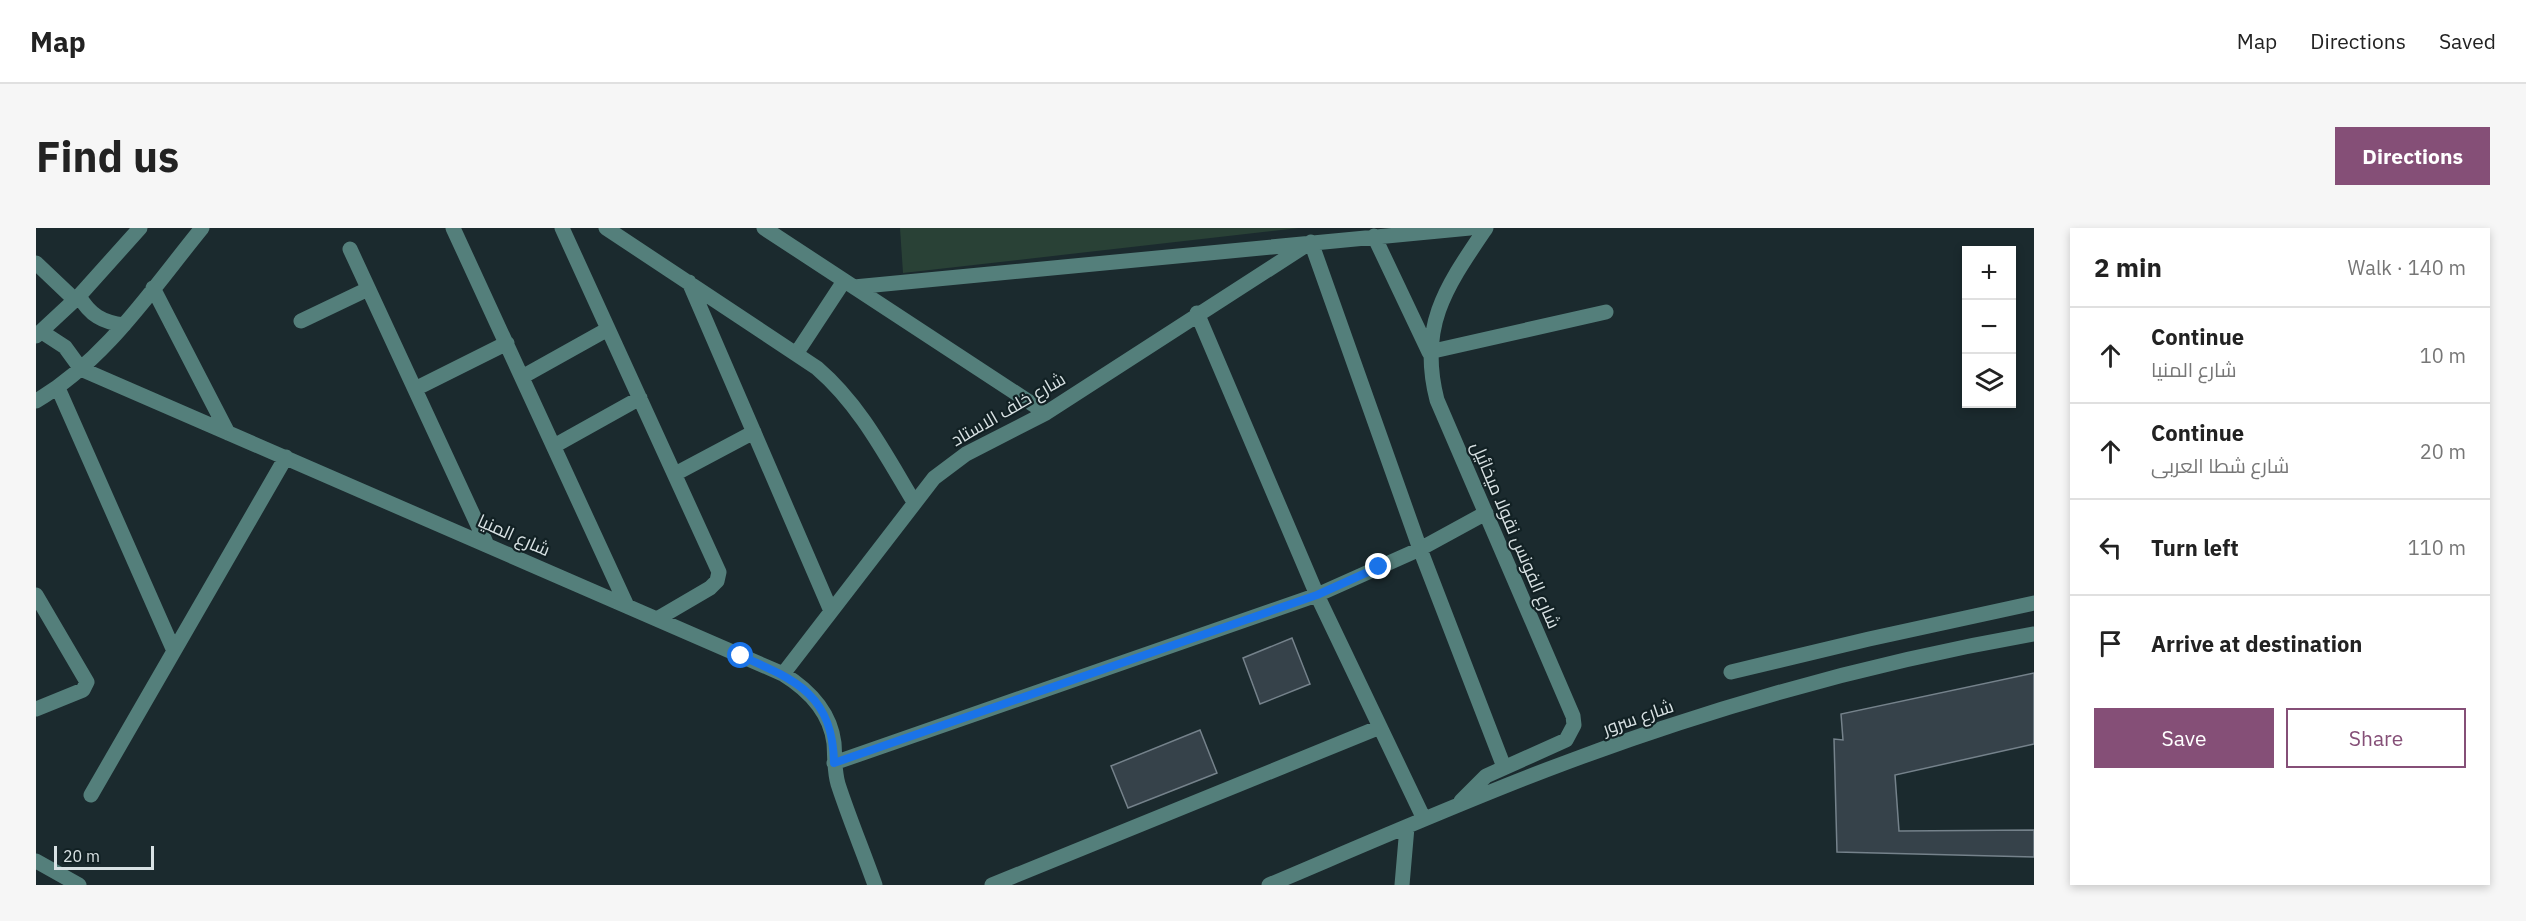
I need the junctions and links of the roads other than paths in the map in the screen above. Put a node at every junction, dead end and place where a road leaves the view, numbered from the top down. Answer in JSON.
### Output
{"nodes":[{"id":1,"x":140,"y":228,"type":"edge"},
{"id":2,"x":202,"y":228,"type":"edge"},
{"id":3,"x":453,"y":228,"type":"edge"},
{"id":4,"x":562,"y":228,"type":"edge"},
{"id":5,"x":606,"y":228,"type":"edge"},
{"id":6,"x":764,"y":228,"type":"edge"},
{"id":7,"x":1470,"y":228,"type":"edge"},
{"id":8,"x":1486,"y":228,"type":"edge"},
{"id":9,"x":1374,"y":236,"type":"junction"},
{"id":10,"x":1311,"y":242,"type":"junction"},
{"id":11,"x":350,"y":249,"type":"dead end"},
{"id":12,"x":36,"y":263,"type":"edge"},
{"id":13,"x":689,"y":282,"type":"junction"},
{"id":14,"x":849,"y":284,"type":"junction"},
{"id":15,"x":153,"y":288,"type":"junction"},
{"id":16,"x":368,"y":289,"type":"junction"},
{"id":17,"x":77,"y":298,"type":"junction"},
{"id":18,"x":1606,"y":312,"type":"dead end"},
{"id":19,"x":1197,"y":313,"type":"junction"},
{"id":20,"x":301,"y":321,"type":"dead end"},
{"id":21,"x":123,"y":325,"type":"junction"},
{"id":22,"x":608,"y":329,"type":"junction"},
{"id":23,"x":39,"y":334,"type":"edge"},
{"id":24,"x":507,"y":343,"type":"junction"},
{"id":25,"x":1430,"y":352,"type":"junction"},
{"id":26,"x":796,"y":354,"type":"junction"},
{"id":27,"x":81,"y":369,"type":"junction"},
{"id":28,"x":522,"y":377,"type":"junction"},
{"id":29,"x":58,"y":388,"type":"junction"},
{"id":30,"x":415,"y":389,"type":"junction"},
{"id":31,"x":640,"y":398,"type":"junction"},
{"id":32,"x":36,"y":401,"type":"edge"},
{"id":33,"x":1046,"y":413,"type":"junction"},
{"id":34,"x":754,"y":432,"type":"junction"},
{"id":35,"x":228,"y":433,"type":"junction"},
{"id":36,"x":554,"y":446,"type":"junction"},
{"id":37,"x":286,"y":458,"type":"junction"},
{"id":38,"x":675,"y":474,"type":"junction"},
{"id":39,"x":914,"y":502,"type":"junction"},
{"id":40,"x":1486,"y":513,"type":"junction"},
{"id":41,"x":487,"y":545,"type":"junction"},
{"id":42,"x":1420,"y":549,"type":"junction"},
{"id":43,"x":36,"y":595,"type":"edge"},
{"id":44,"x":1317,"y":595,"type":"junction"},
{"id":45,"x":2034,"y":603,"type":"edge"},
{"id":46,"x":627,"y":606,"type":"junction"},
{"id":47,"x":40,"y":611,"type":"edge"},
{"id":48,"x":831,"y":611,"type":"junction"},
{"id":49,"x":657,"y":619,"type":"junction"},
{"id":50,"x":2034,"y":633,"type":"edge"},
{"id":51,"x":174,"y":651,"type":"junction"},
{"id":52,"x":1731,"y":672,"type":"dead end"},
{"id":53,"x":783,"y":674,"type":"junction"},
{"id":54,"x":36,"y":709,"type":"edge"},
{"id":55,"x":1380,"y":727,"type":"junction"},
{"id":56,"x":1539,"y":752,"type":"junction"},
{"id":57,"x":834,"y":763,"type":"junction"},
{"id":58,"x":1504,"y":767,"type":"junction"},
{"id":59,"x":1547,"y":769,"type":"junction"},
{"id":60,"x":91,"y":795,"type":"dead end"},
{"id":61,"x":1458,"y":804,"type":"junction"},
{"id":62,"x":1424,"y":819,"type":"junction"},
{"id":63,"x":1407,"y":827,"type":"junction"},
{"id":64,"x":36,"y":861,"type":"edge"},
{"id":65,"x":79,"y":885,"type":"edge"},
{"id":66,"x":875,"y":885,"type":"edge"},
{"id":67,"x":992,"y":885,"type":"edge"},
{"id":68,"x":1269,"y":885,"type":"edge"},
{"id":69,"x":1402,"y":885,"type":"edge"}],
"edges":[{"from":1,"to":17,"type":"street"},
{"from":2,"to":15,"type":"street"},
{"from":3,"to":24,"type":"street"},
{"from":4,"to":22,"type":"street"},
{"from":5,"to":13,"type":"street"},
{"from":6,"to":14,"type":"street"},
{"from":7,"to":9,"type":"street"},
{"from":8,"to":25,"type":"street","name":"شارع الفونس نقولا ميخائيل"},
{"from":9,"to":10,"type":"street"},
{"from":9,"to":25,"type":"street"},
{"from":10,"to":14,"type":"street"},
{"from":10,"to":19,"type":"street","name":"شارع خلف الاستاد"},
{"from":10,"to":42,"type":"street"},
{"from":11,"to":16,"type":"street"},
{"from":12,"to":17,"type":"street"},
{"from":13,"to":26,"type":"street"},
{"from":13,"to":34,"type":"street"},
{"from":14,"to":26,"type":"street"},
{"from":14,"to":33,"type":"street"},
{"from":15,"to":21,"type":"street"},
{"from":15,"to":35,"type":"street"},
{"from":16,"to":20,"type":"street"},
{"from":16,"to":30,"type":"street"},
{"from":17,"to":21,"type":"street"},
{"from":17,"to":23,"type":"street"},
{"from":18,"to":25,"type":"street"},
{"from":19,"to":33,"type":"street","name":"شارع خلف الاستاد"},
{"from":19,"to":44,"type":"street"},
{"from":21,"to":27,"type":"street"},
{"from":22,"to":28,"type":"street"},
{"from":22,"to":31,"type":"street"},
{"from":23,"to":27,"type":"street"},
{"from":24,"to":28,"type":"street"},
{"from":24,"to":30,"type":"street"},
{"from":25,"to":40,"type":"street","name":"شارع الفونس نقولا ميخائيل"},
{"from":26,"to":39,"type":"street"},
{"from":27,"to":29,"type":"street"},
{"from":27,"to":35,"type":"street","name":"شارع المنيا"},
{"from":28,"to":36,"type":"street"},
{"from":29,"to":32,"type":"street"},
{"from":29,"to":51,"type":"street"},
{"from":30,"to":41,"type":"street"},
{"from":31,"to":36,"type":"street"},
{"from":31,"to":38,"type":"street"},
{"from":33,"to":39,"type":"street","name":"شارع خلف الاستاد"},
{"from":34,"to":38,"type":"street"},
{"from":34,"to":48,"type":"street"},
{"from":35,"to":37,"type":"street","name":"شارع المنيا"},
{"from":36,"to":46,"type":"street"},
{"from":37,"to":41,"type":"street","name":"شارع المنيا"},
{"from":37,"to":51,"type":"street"},
{"from":38,"to":49,"type":"street"},
{"from":39,"to":48,"type":"street","name":"شارع خلف الاستاد"},
{"from":40,"to":42,"type":"street"},
{"from":40,"to":56,"type":"street","name":"شارع الفونس نقولا ميخائيل"},
{"from":41,"to":46,"type":"street","name":"شارع المنيا"},
{"from":42,"to":44,"type":"street"},
{"from":42,"to":58,"type":"street"},
{"from":43,"to":47,"type":"street"},
{"from":44,"to":55,"type":"street"},
{"from":44,"to":57,"type":"street"},
{"from":45,"to":52,"type":"street"},
{"from":46,"to":49,"type":"street","name":"شارع المنيا"},
{"from":47,"to":54,"type":"street"},
{"from":48,"to":53,"type":"street","name":"شارع خلف الاستاد"},
{"from":49,"to":53,"type":"street","name":"شارع المنيا"},
{"from":50,"to":59,"type":"street","name":"شارع سرور"},
{"from":51,"to":60,"type":"street"},
{"from":53,"to":57,"type":"street","name":"شارع المنيا"},
{"from":55,"to":62,"type":"street"},
{"from":55,"to":67,"type":"street"},
{"from":56,"to":58,"type":"street","name":"شارع الفونس نقولا ميخائيل"},
{"from":56,"to":59,"type":"street"},
{"from":57,"to":66,"type":"street","name":"شارع المنيا"},
{"from":58,"to":61,"type":"street","name":"شارع الفونس نقولا ميخائيل"},
{"from":59,"to":61,"type":"street","name":"شارع سرور"},
{"from":61,"to":62,"type":"street","name":"شارع سرور"},
{"from":62,"to":63,"type":"street","name":"شارع سرور"},
{"from":63,"to":68,"type":"street","name":"شارع سرور"},
{"from":63,"to":69,"type":"street"},
{"from":64,"to":65,"type":"street"}]}
